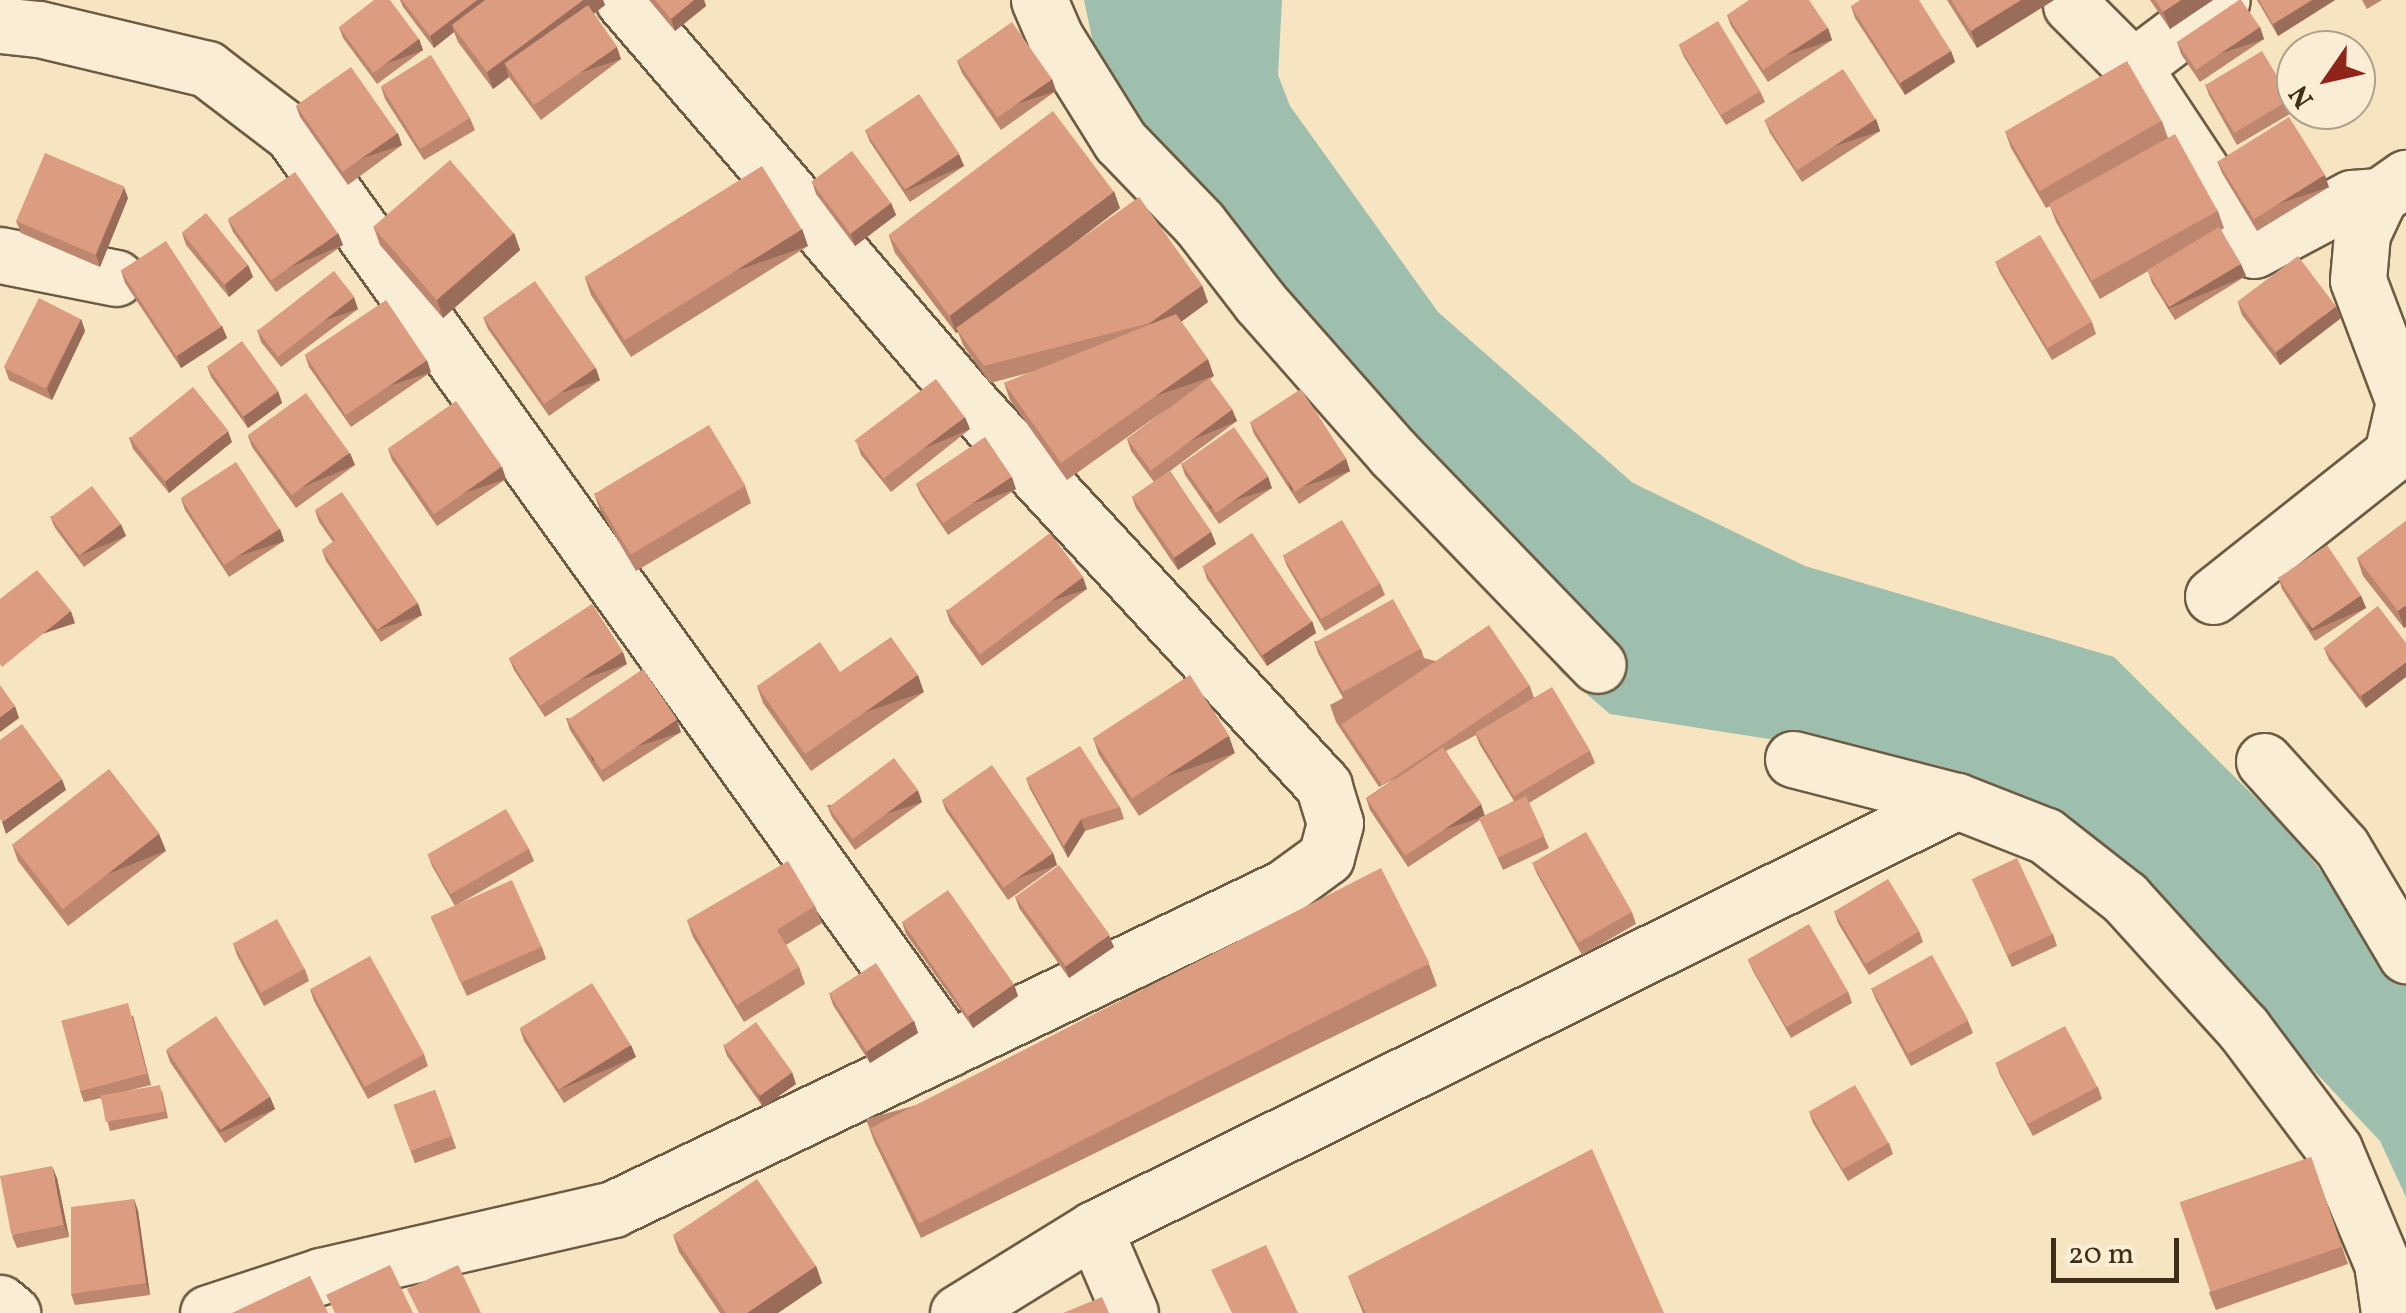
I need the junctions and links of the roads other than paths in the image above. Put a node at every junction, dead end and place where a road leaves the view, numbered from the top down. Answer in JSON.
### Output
{"nodes":[{"id":1,"x":623,"y":0,"type":"edge"},
{"id":2,"x":1039,"y":0,"type":"edge"},
{"id":3,"x":2222,"y":0,"type":"edge"},
{"id":4,"x":2071,"y":5,"type":"dead end"},
{"id":5,"x":0,"y":25,"type":"edge"},
{"id":6,"x":2132,"y":67,"type":"junction"},
{"id":7,"x":2393,"y":187,"type":"edge"},
{"id":8,"x":0,"y":255,"type":"edge"},
{"id":9,"x":116,"y":278,"type":"dead end"},
{"id":10,"x":2214,"y":596,"type":"dead end"},
{"id":11,"x":1598,"y":665,"type":"dead end"},
{"id":12,"x":1792,"y":759,"type":"dead end"},
{"id":13,"x":2264,"y":761,"type":"dead end"},
{"id":14,"x":1957,"y":801,"type":"junction"},
{"id":15,"x":2406,"y":955,"type":"edge"},
{"id":16,"x":949,"y":1048,"type":"junction"},
{"id":17,"x":1094,"y":1229,"type":"junction"},
{"id":18,"x":0,"y":1303,"type":"edge"},
{"id":19,"x":12,"y":1313,"type":"edge"},
{"id":20,"x":208,"y":1313,"type":"edge"},
{"id":21,"x":958,"y":1313,"type":"edge"},
{"id":22,"x":1130,"y":1313,"type":"edge"},
{"id":23,"x":2389,"y":1313,"type":"edge"}],
"edges":[{"from":1,"to":16,"type":"street"},
{"from":2,"to":11,"type":"street"},
{"from":3,"to":6,"type":"street"},
{"from":4,"to":6,"type":"street"},
{"from":5,"to":16,"type":"street"},
{"from":6,"to":7,"type":"street"},
{"from":7,"to":10,"type":"street"},
{"from":8,"to":9,"type":"street"},
{"from":12,"to":14,"type":"street"},
{"from":13,"to":15,"type":"street"},
{"from":14,"to":17,"type":"street"},
{"from":14,"to":23,"type":"street"},
{"from":16,"to":20,"type":"street"},
{"from":17,"to":21,"type":"street"},
{"from":17,"to":22,"type":"street"},
{"from":18,"to":19,"type":"street"}]}
